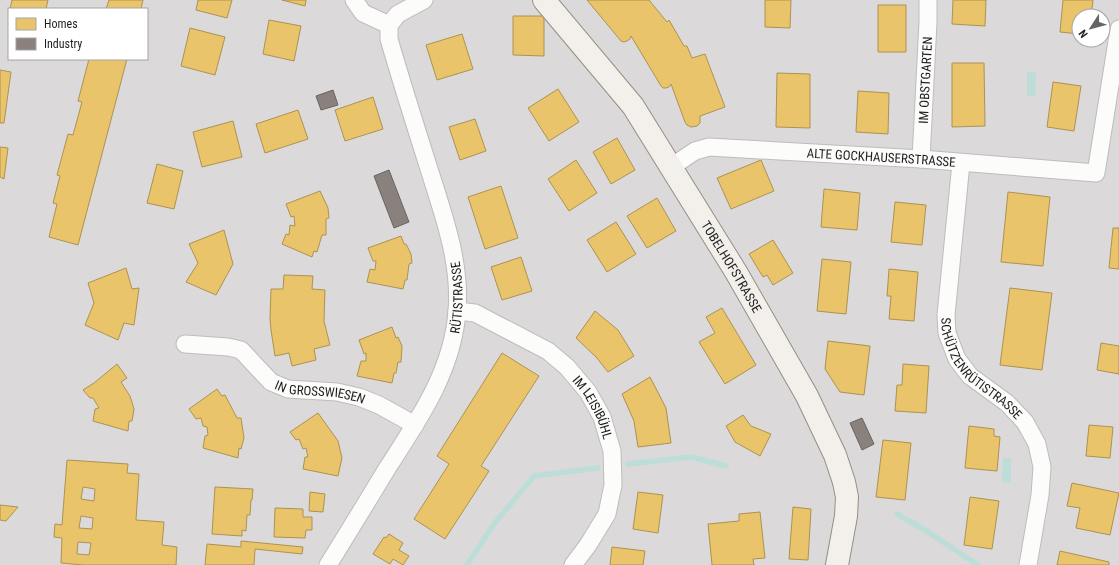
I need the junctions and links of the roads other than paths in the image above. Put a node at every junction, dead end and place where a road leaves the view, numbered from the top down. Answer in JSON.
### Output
{"nodes":[{"id":1,"x":354,"y":0,"type":"edge"},
{"id":2,"x":424,"y":0,"type":"edge"},
{"id":3,"x":544,"y":0,"type":"edge"},
{"id":4,"x":928,"y":0,"type":"edge"},
{"id":5,"x":389,"y":25,"type":"junction"},
{"id":6,"x":1119,"y":29,"type":"edge"},
{"id":7,"x":921,"y":159,"type":"junction"},
{"id":8,"x":961,"y":163,"type":"junction"},
{"id":9,"x":671,"y":167,"type":"junction"},
{"id":10,"x":457,"y":311,"type":"junction"},
{"id":11,"x":186,"y":344,"type":"dead end"},
{"id":12,"x":415,"y":424,"type":"junction"},
{"id":13,"x":328,"y":565,"type":"edge"},
{"id":14,"x":573,"y":565,"type":"edge"},
{"id":15,"x":837,"y":565,"type":"edge"},
{"id":16,"x":1028,"y":565,"type":"edge"}],
"edges":[{"from":1,"to":5,"type":"street"},
{"from":2,"to":5,"type":"street"},
{"from":3,"to":9,"type":"main road","name":"TOBELHOFSTRASSE"},
{"from":4,"to":7,"type":"street","name":"IM OBSTGARTEN"},
{"from":5,"to":10,"type":"street","name":"RÜTISTRASSE"},
{"from":6,"to":8,"type":"street","name":"ALTE GOCKHAUSERSTRASSE"},
{"from":7,"to":8,"type":"street","name":"ALTE GOCKHAUSERSTRASSE"},
{"from":7,"to":9,"type":"street","name":"ALTE GOCKHAUSERSTRASSE"},
{"from":8,"to":16,"type":"street","name":"SCHÜTZENRÜTISTRASSE"},
{"from":9,"to":15,"type":"main road","name":"TOBELHOFSTRASSE"},
{"from":10,"to":12,"type":"street","name":"RÜTISTRASSE"},
{"from":10,"to":14,"type":"street","name":"IM LEISIBÜHL"},
{"from":11,"to":12,"type":"street","name":"IN GROSSWIESEN"},
{"from":12,"to":13,"type":"street","name":"RÜTISTRASSE"}]}
